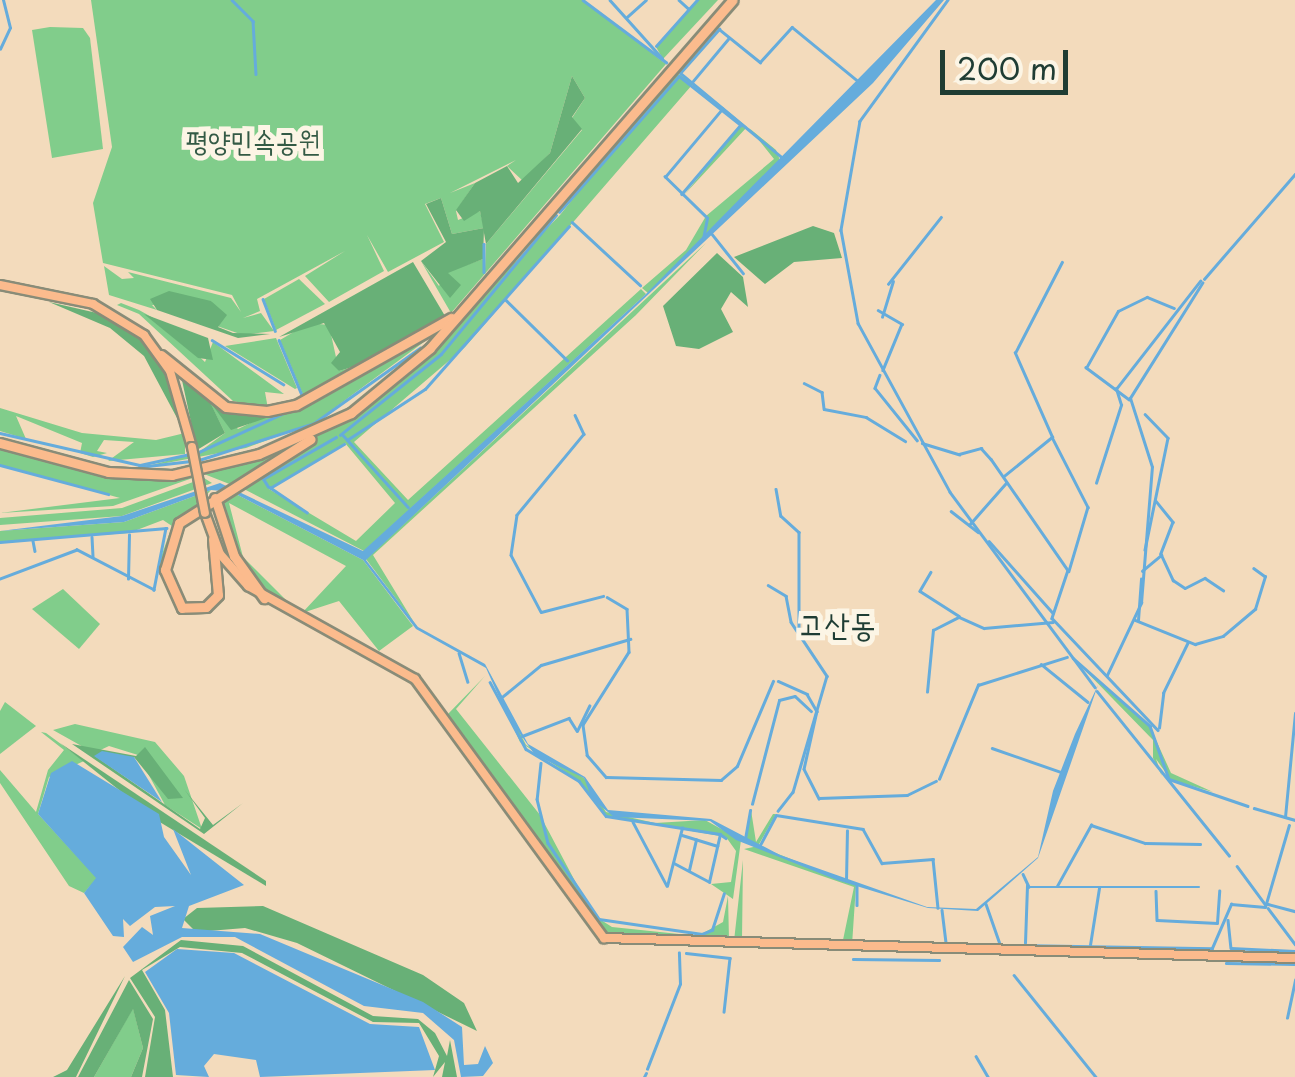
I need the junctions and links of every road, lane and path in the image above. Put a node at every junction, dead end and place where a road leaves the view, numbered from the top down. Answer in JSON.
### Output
{"nodes":[{"id":1,"x":729,"y":0,"type":"edge"},
{"id":2,"x":0,"y":285,"type":"edge"},
{"id":3,"x":451,"y":318,"type":"junction"},
{"id":4,"x":161,"y":355,"type":"junction"},
{"id":5,"x":334,"y":423,"type":"junction"},
{"id":6,"x":0,"y":440,"type":"edge"},
{"id":7,"x":220,"y":495,"type":"junction"},
{"id":8,"x":213,"y":538,"type":"junction"},
{"id":9,"x":264,"y":598,"type":"junction"},
{"id":10,"x":1295,"y":958,"type":"edge"}],
"edges":[{"from":1,"to":3,"type":"highway"},
{"from":1,"to":5,"type":"highway"},
{"from":2,"to":4,"type":"main road"},
{"from":3,"to":4,"type":"highway"},
{"from":3,"to":6,"type":"highway"},
{"from":4,"to":8,"type":"main road","bridge":true},
{"from":5,"to":6,"type":"highway"},
{"from":5,"to":7,"type":"highway"},
{"from":7,"to":8,"type":"highway"},
{"from":7,"to":9,"type":"highway"},
{"from":8,"to":9,"type":"main road"},
{"from":9,"to":10,"type":"main road"}]}
